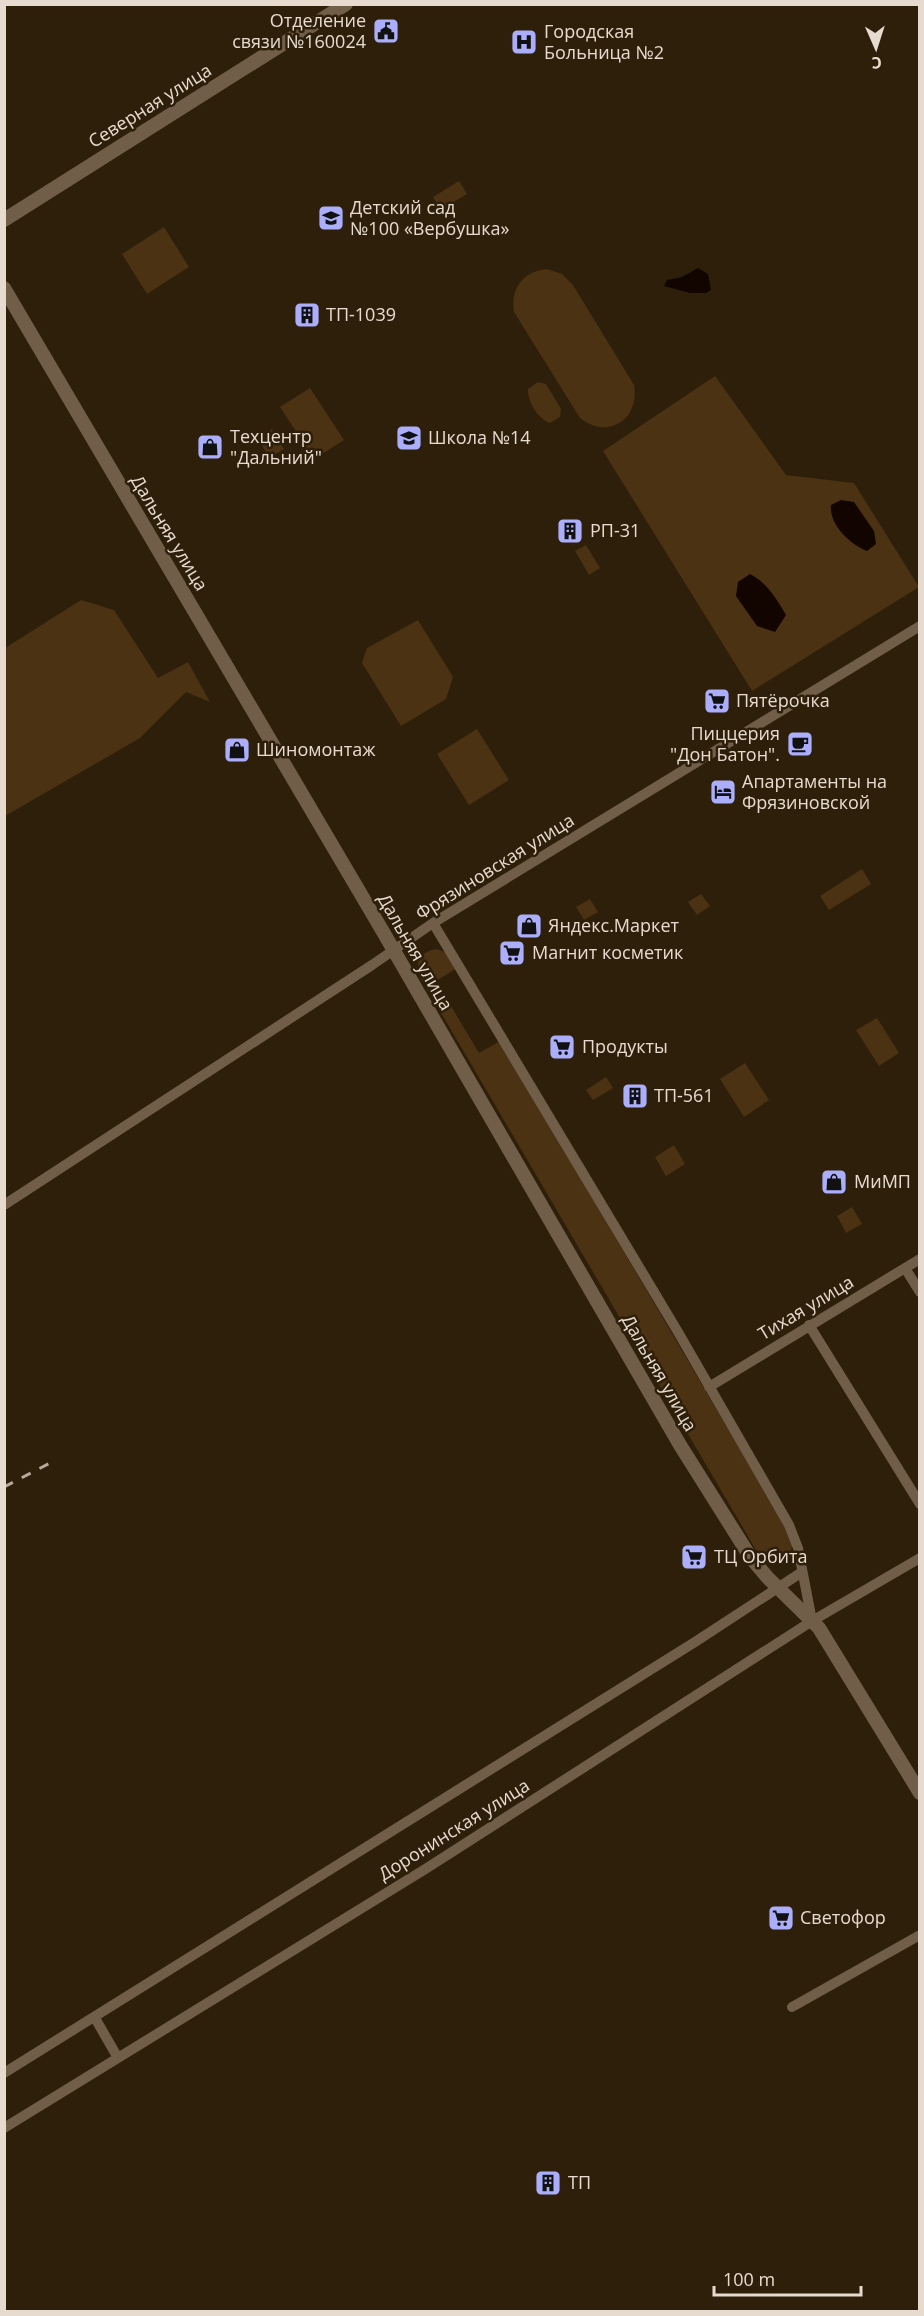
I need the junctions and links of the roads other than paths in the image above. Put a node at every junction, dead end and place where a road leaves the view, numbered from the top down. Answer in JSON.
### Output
{"nodes":[{"id":1,"x":346,"y":4,"type":"edge"},
{"id":2,"x":4,"y":220,"type":"edge"},
{"id":3,"x":4,"y":288,"type":"edge"},
{"id":4,"x":920,"y":626,"type":"edge"},
{"id":5,"x":434,"y":923,"type":"junction"},
{"id":6,"x":393,"y":951,"type":"junction"},
{"id":7,"x":4,"y":1205,"type":"edge"},
{"id":8,"x":920,"y":1258,"type":"edge"},
{"id":9,"x":905,"y":1268,"type":"junction"},
{"id":10,"x":920,"y":1292,"type":"edge"},
{"id":11,"x":809,"y":1325,"type":"junction"},
{"id":12,"x":709,"y":1387,"type":"junction"},
{"id":13,"x":920,"y":1504,"type":"edge"},
{"id":14,"x":920,"y":1558,"type":"edge"},
{"id":15,"x":802,"y":1572,"type":"junction"},
{"id":16,"x":778,"y":1588,"type":"junction"},
{"id":17,"x":812,"y":1621,"type":"junction"},
{"id":18,"x":920,"y":1793,"type":"edge"},
{"id":19,"x":920,"y":1935,"type":"edge"},
{"id":20,"x":792,"y":2007,"type":"dead end"},
{"id":21,"x":95,"y":2018,"type":"junction"},
{"id":22,"x":118,"y":2058,"type":"junction"},
{"id":23,"x":4,"y":2073,"type":"edge"},
{"id":24,"x":4,"y":2128,"type":"edge"}],
"edges":[{"from":1,"to":2,"type":"street","name":"Северная улица"},
{"from":3,"to":6,"type":"street","name":"Дальняя улица"},
{"from":4,"to":5,"type":"street","name":"Фрязиновская улица"},
{"from":5,"to":6,"type":"street","name":"Фрязиновская улица"},
{"from":5,"to":12,"type":"street","name":"Дальняя улица"},
{"from":6,"to":7,"type":"street","name":"Фрязиновская улица"},
{"from":6,"to":16,"type":"street","name":"Дальняя улица"},
{"from":8,"to":9,"type":"street","name":"Тихая улица"},
{"from":9,"to":10,"type":"street"},
{"from":9,"to":11,"type":"street","name":"Тихая улица"},
{"from":11,"to":12,"type":"street","name":"Тихая улица"},
{"from":11,"to":13,"type":"street"},
{"from":12,"to":15,"type":"street","name":"Дальняя улица"},
{"from":14,"to":17,"type":"street","name":"Доронинская улица"},
{"from":15,"to":16,"type":"street"},
{"from":15,"to":17,"type":"street","name":"Дальняя улица"},
{"from":16,"to":17,"type":"street","name":"Дальняя улица"},
{"from":16,"to":21,"type":"street"},
{"from":17,"to":18,"type":"street","name":"Дальняя улица"},
{"from":17,"to":22,"type":"street","name":"Доронинская улица"},
{"from":19,"to":20,"type":"street"},
{"from":21,"to":22,"type":"street"},
{"from":21,"to":23,"type":"street"},
{"from":22,"to":24,"type":"street","name":"Доронинская улица"}]}
